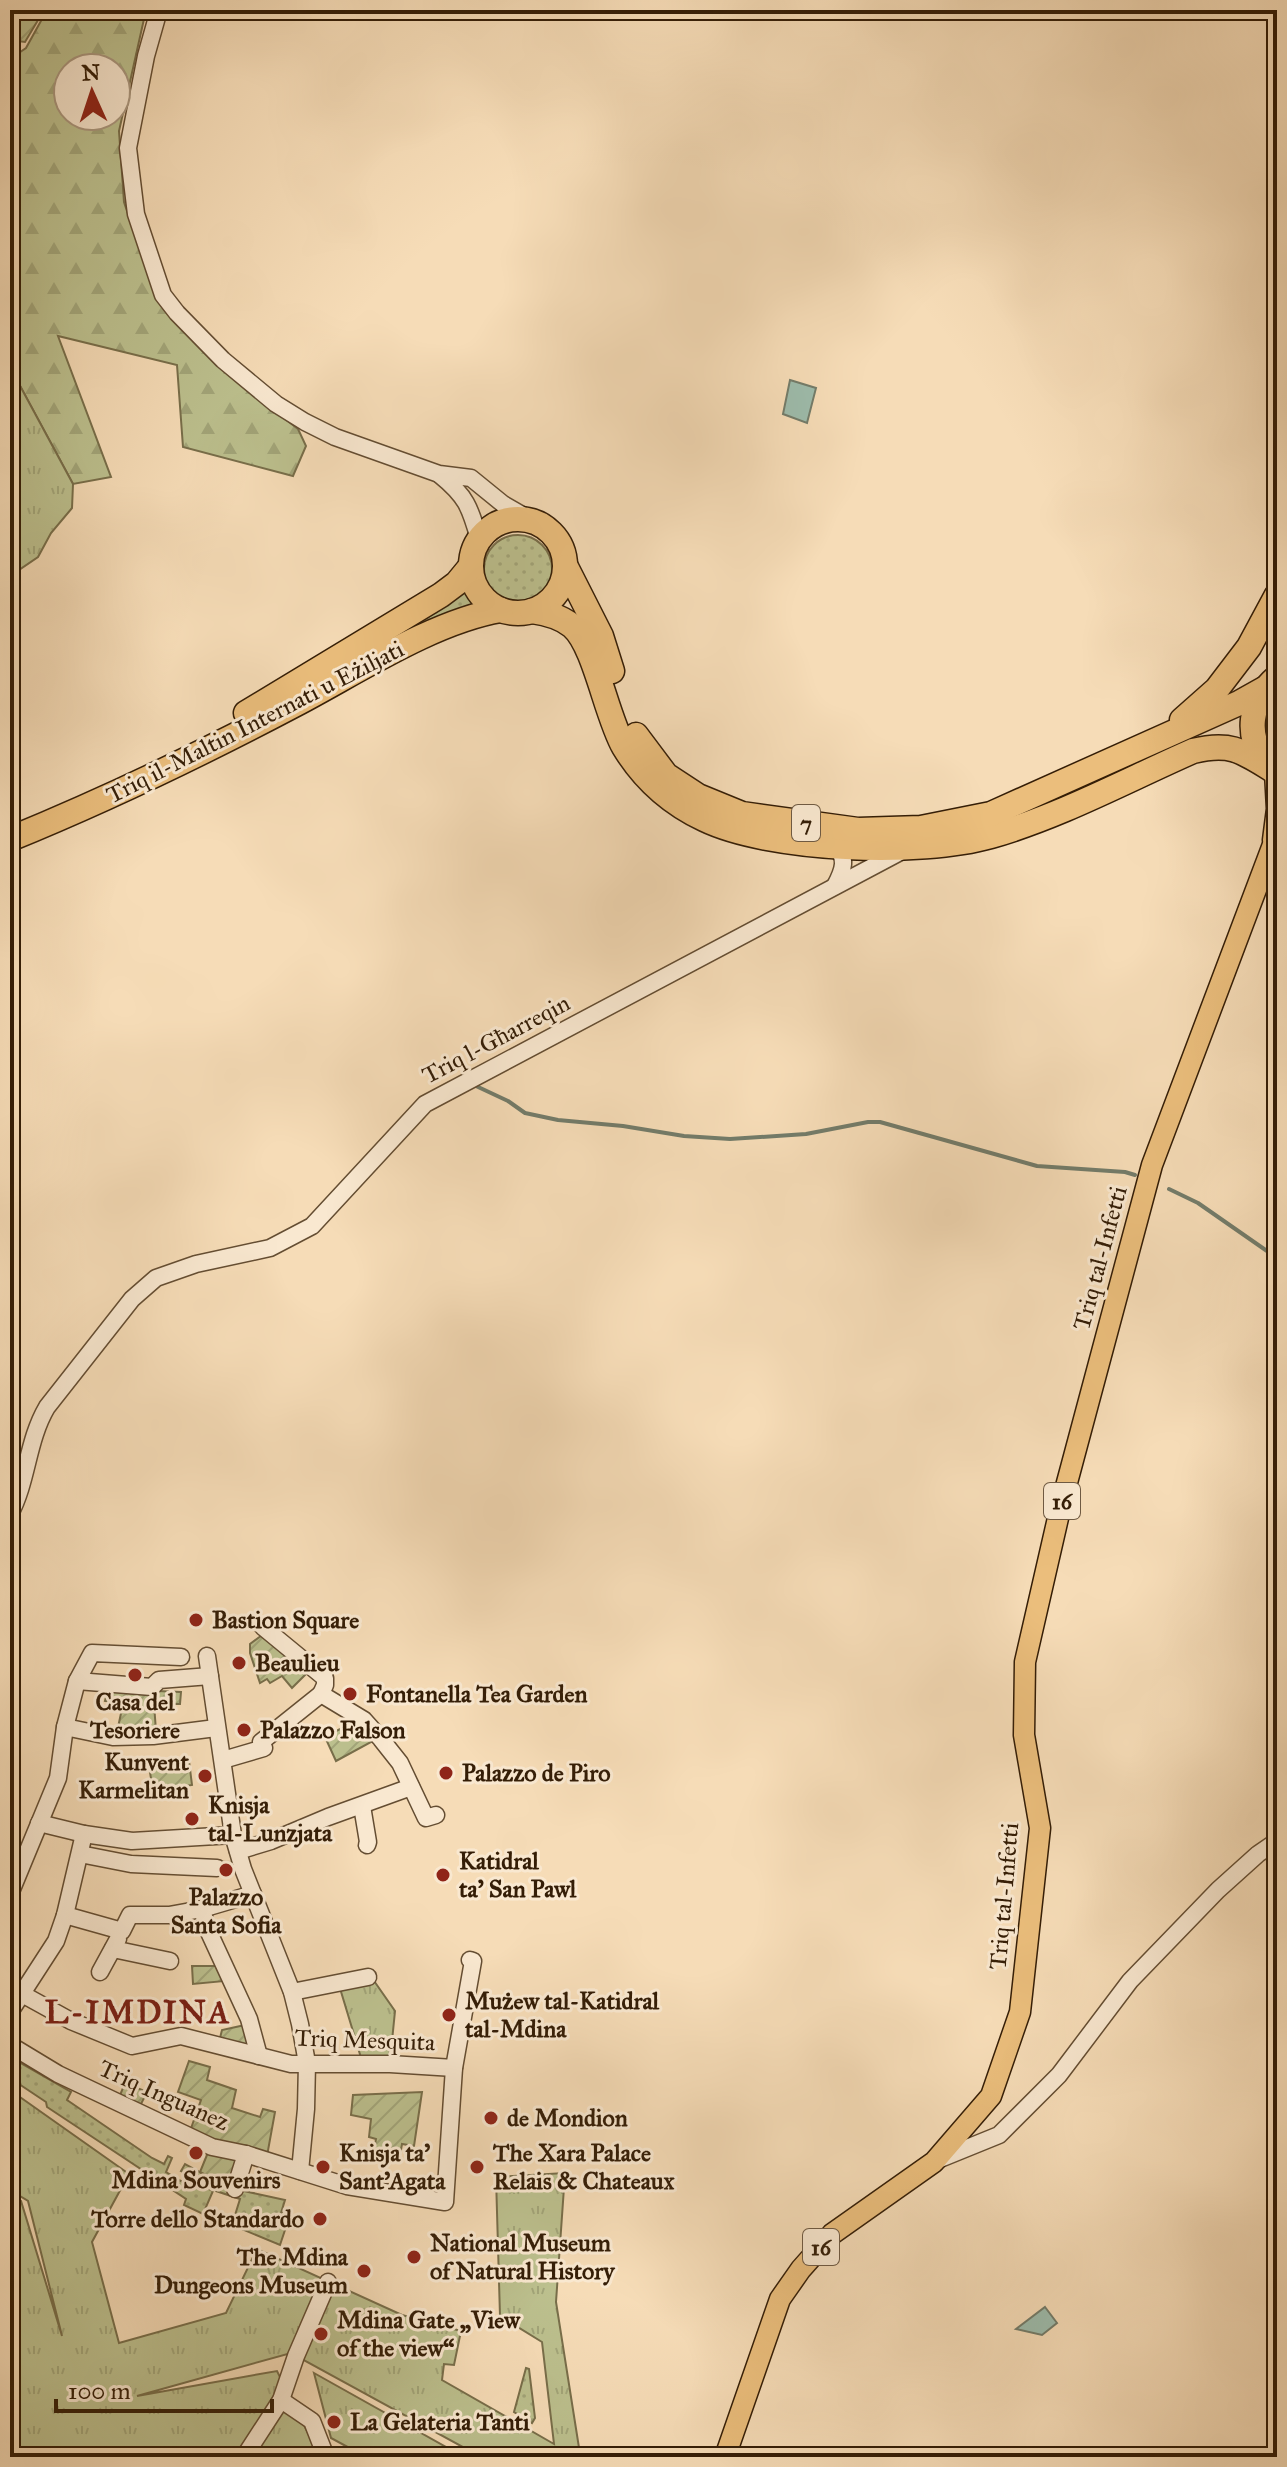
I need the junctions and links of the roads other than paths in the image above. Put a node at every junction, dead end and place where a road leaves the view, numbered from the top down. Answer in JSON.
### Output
{"nodes":[{"id":1,"x":159,"y":10,"type":"edge"},
{"id":2,"x":439,"y":474,"type":"junction"},
{"id":3,"x":529,"y":519,"type":"junction"},
{"id":4,"x":479,"y":539,"type":"junction"},
{"id":5,"x":471,"y":566,"type":"junction"},
{"id":6,"x":566,"y":567,"type":"junction"},
{"id":7,"x":1277,"y":595,"type":"edge"},
{"id":8,"x":501,"y":610,"type":"junction"},
{"id":9,"x":532,"y":611,"type":"junction"},
{"id":10,"x":1270,"y":683,"type":"edge"},
{"id":11,"x":1169,"y":733,"type":"junction"},
{"id":12,"x":1274,"y":772,"type":"edge"},
{"id":13,"x":10,"y":823,"type":"edge"},
{"id":14,"x":1275,"y":837,"type":"edge"},
{"id":15,"x":10,"y":839,"type":"edge"},
{"id":16,"x":833,"y":846,"type":"junction"},
{"id":17,"x":906,"y":848,"type":"junction"},
{"id":18,"x":835,"y":886,"type":"junction"},
{"id":19,"x":10,"y":1514,"type":"edge"},
{"id":20,"x":263,"y":1627,"type":"dead end"},
{"id":21,"x":207,"y":1656,"type":"dead end"},
{"id":22,"x":181,"y":1657,"type":"dead end"},
{"id":23,"x":210,"y":1676,"type":"junction"},
{"id":24,"x":77,"y":1681,"type":"junction"},
{"id":25,"x":321,"y":1694,"type":"junction"},
{"id":26,"x":65,"y":1727,"type":"junction"},
{"id":27,"x":216,"y":1728,"type":"junction"},
{"id":28,"x":223,"y":1760,"type":"junction"},
{"id":29,"x":411,"y":1787,"type":"junction"},
{"id":30,"x":362,"y":1806,"type":"junction"},
{"id":31,"x":436,"y":1815,"type":"dead end"},
{"id":32,"x":39,"y":1823,"type":"junction"},
{"id":33,"x":84,"y":1834,"type":"junction"},
{"id":34,"x":1277,"y":1841,"type":"edge"},
{"id":35,"x":235,"y":1843,"type":"junction"},
{"id":36,"x":367,"y":1845,"type":"dead end"},
{"id":37,"x":80,"y":1854,"type":"junction"},
{"id":38,"x":231,"y":1869,"type":"junction"},
{"id":39,"x":10,"y":1894,"type":"edge"},
{"id":40,"x":253,"y":1894,"type":"junction"},
{"id":41,"x":202,"y":1909,"type":"junction"},
{"id":42,"x":65,"y":1915,"type":"junction"},
{"id":43,"x":122,"y":1931,"type":"junction"},
{"id":44,"x":113,"y":1949,"type":"junction"},
{"id":45,"x":470,"y":1960,"type":"dead end"},
{"id":46,"x":170,"y":1961,"type":"dead end"},
{"id":47,"x":100,"y":1972,"type":"dead end"},
{"id":48,"x":368,"y":1977,"type":"dead end"},
{"id":49,"x":292,"y":1992,"type":"junction"},
{"id":50,"x":22,"y":1994,"type":"junction"},
{"id":51,"x":10,"y":2012,"type":"edge"},
{"id":52,"x":10,"y":2045,"type":"edge"},
{"id":53,"x":259,"y":2056,"type":"junction"},
{"id":54,"x":307,"y":2063,"type":"junction"},
{"id":55,"x":454,"y":2068,"type":"junction"},
{"id":56,"x":246,"y":2154,"type":"junction"},
{"id":57,"x":934,"y":2162,"type":"junction"},
{"id":58,"x":300,"y":2171,"type":"junction"},
{"id":59,"x":235,"y":2189,"type":"dead end"},
{"id":60,"x":328,"y":2282,"type":"dead end"},
{"id":61,"x":281,"y":2400,"type":"junction"},
{"id":62,"x":244,"y":2457,"type":"edge"},
{"id":63,"x":326,"y":2457,"type":"edge"},
{"id":64,"x":725,"y":2457,"type":"edge"}],
"edges":[{"from":1,"to":2,"type":"street"},
{"from":2,"to":3,"type":"street"},
{"from":2,"to":4,"type":"street"},
{"from":3,"to":4,"type":"highway"},
{"from":3,"to":6,"type":"highway","number":"7"},
{"from":4,"to":5,"type":"highway"},
{"from":5,"to":8,"type":"highway"},
{"from":5,"to":13,"type":"highway","name":"Triq il-Maltin Internati u Eżiljati"},
{"from":6,"to":9,"type":"highway"},
{"from":6,"to":11,"type":"highway","number":"7"},
{"from":7,"to":11,"type":"highway"},
{"from":8,"to":9,"type":"highway","number":"7"},
{"from":8,"to":15,"type":"highway","name":"Triq il-Maltin Internati u Eżiljati","number":"7"},
{"from":9,"to":16,"type":"highway","number":"7"},
{"from":10,"to":11,"type":"highway","number":"7"},
{"from":10,"to":12,"type":"highway","number":"7"},
{"from":12,"to":14,"type":"main road","name":"Triq tal-Infetti","number":"16"},
{"from":12,"to":17,"type":"highway","number":"7"},
{"from":14,"to":57,"type":"main road","name":"Triq tal-Infetti","number":"16"},
{"from":16,"to":17,"type":"highway","number":"7"},
{"from":16,"to":18,"type":"street"},
{"from":17,"to":18,"type":"street","name":"Triq l-Għarreqin"},
{"from":18,"to":19,"type":"street","name":"Triq l-Għarreqin"},
{"from":20,"to":25,"type":"street"},
{"from":21,"to":23,"type":"street"},
{"from":22,"to":24,"type":"street"},
{"from":23,"to":24,"type":"street"},
{"from":23,"to":27,"type":"street"},
{"from":24,"to":26,"type":"street"},
{"from":25,"to":28,"type":"street"},
{"from":25,"to":29,"type":"street"},
{"from":26,"to":27,"type":"street"},
{"from":26,"to":32,"type":"street"},
{"from":27,"to":28,"type":"street"},
{"from":28,"to":35,"type":"street"},
{"from":29,"to":30,"type":"street"},
{"from":29,"to":31,"type":"street"},
{"from":30,"to":35,"type":"street"},
{"from":30,"to":36,"type":"street"},
{"from":32,"to":33,"type":"street"},
{"from":32,"to":39,"type":"street"},
{"from":33,"to":35,"type":"street"},
{"from":33,"to":37,"type":"street"},
{"from":34,"to":57,"type":"street"},
{"from":35,"to":38,"type":"street"},
{"from":37,"to":38,"type":"street"},
{"from":37,"to":42,"type":"street"},
{"from":38,"to":40,"type":"street"},
{"from":40,"to":41,"type":"street"},
{"from":40,"to":49,"type":"street"},
{"from":41,"to":43,"type":"street"},
{"from":41,"to":53,"type":"street"},
{"from":42,"to":43,"type":"street"},
{"from":42,"to":50,"type":"street"},
{"from":43,"to":44,"type":"street"},
{"from":44,"to":46,"type":"street"},
{"from":44,"to":47,"type":"street"},
{"from":45,"to":55,"type":"street"},
{"from":48,"to":49,"type":"street"},
{"from":49,"to":54,"type":"street"},
{"from":50,"to":51,"type":"street"},
{"from":50,"to":53,"type":"street","name":"Triq Mesquita"},
{"from":52,"to":56,"type":"street","name":"Triq Inguanez"},
{"from":53,"to":54,"type":"street","name":"Triq Mesquita"},
{"from":54,"to":55,"type":"street","name":"Triq Mesquita"},
{"from":54,"to":58,"type":"street"},
{"from":55,"to":58,"type":"street","name":"Triq Inguanez"},
{"from":56,"to":58,"type":"street","name":"Triq Inguanez"},
{"from":56,"to":59,"type":"street"},
{"from":57,"to":64,"type":"main road","name":"Triq tal-Infetti","number":"16"},
{"from":60,"to":61,"type":"street"},
{"from":61,"to":62,"type":"street"},
{"from":61,"to":63,"type":"street"}]}
